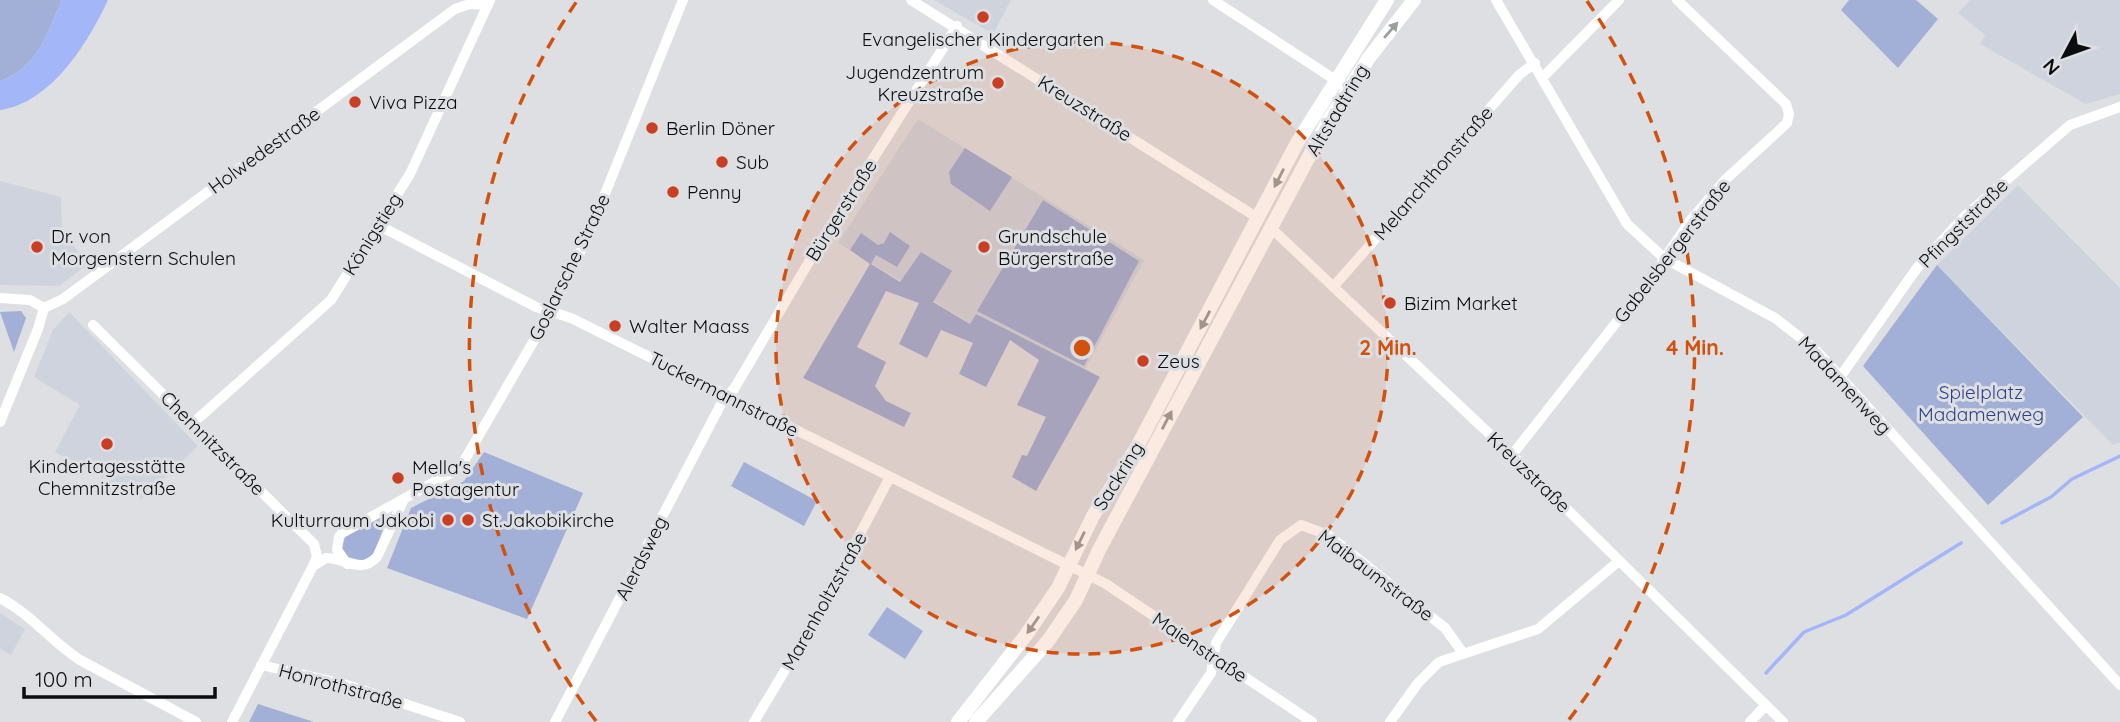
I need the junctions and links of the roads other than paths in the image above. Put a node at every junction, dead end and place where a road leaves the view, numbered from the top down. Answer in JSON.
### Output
{"nodes":[{"id":1,"x":683,"y":0,"type":"edge"},
{"id":2,"x":911,"y":0,"type":"edge"},
{"id":3,"x":1213,"y":0,"type":"edge"},
{"id":4,"x":1387,"y":0,"type":"edge"},
{"id":5,"x":1414,"y":0,"type":"edge"},
{"id":6,"x":1496,"y":0,"type":"edge"},
{"id":7,"x":1619,"y":0,"type":"edge"},
{"id":8,"x":1677,"y":0,"type":"edge"},
{"id":9,"x":489,"y":3,"type":"edge"},
{"id":10,"x":957,"y":26,"type":"junction"},
{"id":11,"x":1535,"y":63,"type":"junction"},
{"id":12,"x":1544,"y":78,"type":"junction"},
{"id":13,"x":1335,"y":79,"type":"junction"},
{"id":14,"x":1348,"y":88,"type":"junction"},
{"id":15,"x":2120,"y":107,"type":"edge"},
{"id":16,"x":1258,"y":218,"type":"junction"},
{"id":17,"x":378,"y":225,"type":"junction"},
{"id":18,"x":1271,"y":228,"type":"junction"},
{"id":19,"x":1664,"y":258,"type":"junction"},
{"id":20,"x":1335,"y":286,"type":"junction"},
{"id":21,"x":0,"y":298,"type":"edge"},
{"id":22,"x":44,"y":308,"type":"junction"},
{"id":23,"x":551,"y":311,"type":"junction"},
{"id":24,"x":93,"y":325,"type":"dead end"},
{"id":25,"x":1840,"y":377,"type":"junction"},
{"id":26,"x":727,"y":396,"type":"junction"},
{"id":27,"x":0,"y":422,"type":"edge"},
{"id":28,"x":194,"y":423,"type":"junction"},
{"id":29,"x":1512,"y":455,"type":"junction"},
{"id":30,"x":890,"y":477,"type":"junction"},
{"id":31,"x":406,"y":497,"type":"junction"},
{"id":32,"x":1619,"y":561,"type":"junction"},
{"id":33,"x":347,"y":564,"type":"junction"},
{"id":34,"x":313,"y":566,"type":"junction"},
{"id":35,"x":1068,"y":567,"type":"junction"},
{"id":36,"x":1087,"y":575,"type":"junction"},
{"id":37,"x":0,"y":598,"type":"edge"},
{"id":38,"x":1463,"y":653,"type":"junction"},
{"id":39,"x":1216,"y":658,"type":"junction"},
{"id":40,"x":261,"y":665,"type":"junction"},
{"id":41,"x":2120,"y":685,"type":"edge"},
{"id":42,"x":1766,"y":705,"type":"junction"},
{"id":43,"x":1296,"y":711,"type":"junction"},
{"id":44,"x":196,"y":722,"type":"edge"},
{"id":45,"x":232,"y":722,"type":"edge"},
{"id":46,"x":460,"y":722,"type":"edge"},
{"id":47,"x":555,"y":722,"type":"edge"},
{"id":48,"x":754,"y":722,"type":"edge"},
{"id":49,"x":958,"y":722,"type":"edge"},
{"id":50,"x":976,"y":722,"type":"edge"},
{"id":51,"x":1178,"y":722,"type":"edge"},
{"id":52,"x":1287,"y":722,"type":"edge"},
{"id":53,"x":1312,"y":722,"type":"edge"},
{"id":54,"x":1390,"y":722,"type":"edge"},
{"id":55,"x":1750,"y":722,"type":"edge"},
{"id":56,"x":1783,"y":722,"type":"edge"}],
"edges":[{"from":1,"to":23,"type":"street","name":"Goslarsche Straße"},
{"from":2,"to":10,"type":"street","name":"Kreuzstraße"},
{"from":3,"to":13,"type":"street"},
{"from":4,"to":13,"type":"main road","name":"Altstadtring"},
{"from":14,"to":5,"type":"main road","name":"Altstadtring","one_way":true},
{"from":6,"to":11,"type":"street","name":"Madamenweg"},
{"from":7,"to":12,"type":"street"},
{"from":8,"to":19,"type":"street","name":"Gabelsbergerstraße"},
{"from":9,"to":17,"type":"street","name":"Königstieg"},
{"from":9,"to":22,"type":"street","name":"Holwedestraße"},
{"from":10,"to":16,"type":"street","name":"Kreuzstraße"},
{"from":10,"to":26,"type":"street","name":"Bürgerstraße"},
{"from":11,"to":12,"type":"street","name":"Madamenweg"},
{"from":11,"to":20,"type":"street","name":"Melanchthonstraße"},
{"from":12,"to":19,"type":"street","name":"Madamenweg"},
{"from":13,"to":14,"type":"street"},
{"from":13,"to":16,"type":"main road","name":"Altstadtring","one_way":true},
{"from":14,"to":18,"type":"main road","name":"Altstadtring"},
{"from":15,"to":25,"type":"street","name":"Pfingststraße"},
{"from":16,"to":35,"type":"main road","name":"Sackring","one_way":true},
{"from":17,"to":23,"type":"street","name":"Tuckermannstraße"},
{"from":17,"to":28,"type":"street","name":"Königstieg"},
{"from":18,"to":20,"type":"street","name":"Kreuzstraße"},
{"from":36,"to":18,"type":"main road","name":"Sackring","one_way":true},
{"from":19,"to":25,"type":"street","name":"Madamenweg"},
{"from":19,"to":29,"type":"street","name":"Gabelsbergerstraße"},
{"from":20,"to":29,"type":"street","name":"Kreuzstraße"},
{"from":21,"to":22,"type":"street"},
{"from":22,"to":27,"type":"street"},
{"from":23,"to":26,"type":"street","name":"Tuckermannstraße"},
{"from":23,"to":31,"type":"street","name":"Goslarsche Straße"},
{"from":24,"to":28,"type":"street","name":"Chemnitzstraße"},
{"from":25,"to":41,"type":"street","name":"Madamenweg"},
{"from":26,"to":30,"type":"street","name":"Tuckermannstraße"},
{"from":26,"to":47,"type":"street","name":"Alerdsweg"},
{"from":28,"to":34,"type":"street","name":"Chemnitzstraße"},
{"from":29,"to":32,"type":"street","name":"Kreuzstraße"},
{"from":30,"to":35,"type":"street","name":"Tuckermannstraße"},
{"from":30,"to":48,"type":"street","name":"Marenholtzstraße"},
{"from":31,"to":33,"type":"street"},
{"from":31,"to":33,"type":"street","name":"Goslarsche Straße"},
{"from":32,"to":38,"type":"street"},
{"from":32,"to":42,"type":"street","name":"Kreuzstraße"},
{"from":33,"to":34,"type":"street"},
{"from":34,"to":40,"type":"street"},
{"from":35,"to":36,"type":"street","name":"Maienstraße"},
{"from":35,"to":49,"type":"main road","name":"Sackring","one_way":true},
{"from":36,"to":39,"type":"street","name":"Maienstraße"},
{"from":36,"to":50,"type":"main road","name":"Sackring"},
{"from":37,"to":44,"type":"street"},
{"from":38,"to":39,"type":"street","name":"Maibaumstraße"},
{"from":38,"to":54,"type":"street"},
{"from":39,"to":43,"type":"street","name":"Maienstraße"},
{"from":39,"to":51,"type":"street","name":"Maibaumstraße"},
{"from":40,"to":45,"type":"street"},
{"from":40,"to":46,"type":"street","name":"Honrothstraße"},
{"from":42,"to":55,"type":"street"},
{"from":42,"to":56,"type":"street","name":"Kreuzstraße"},
{"from":43,"to":52,"type":"street"},
{"from":43,"to":53,"type":"street","name":"Maienstraße"}]}
